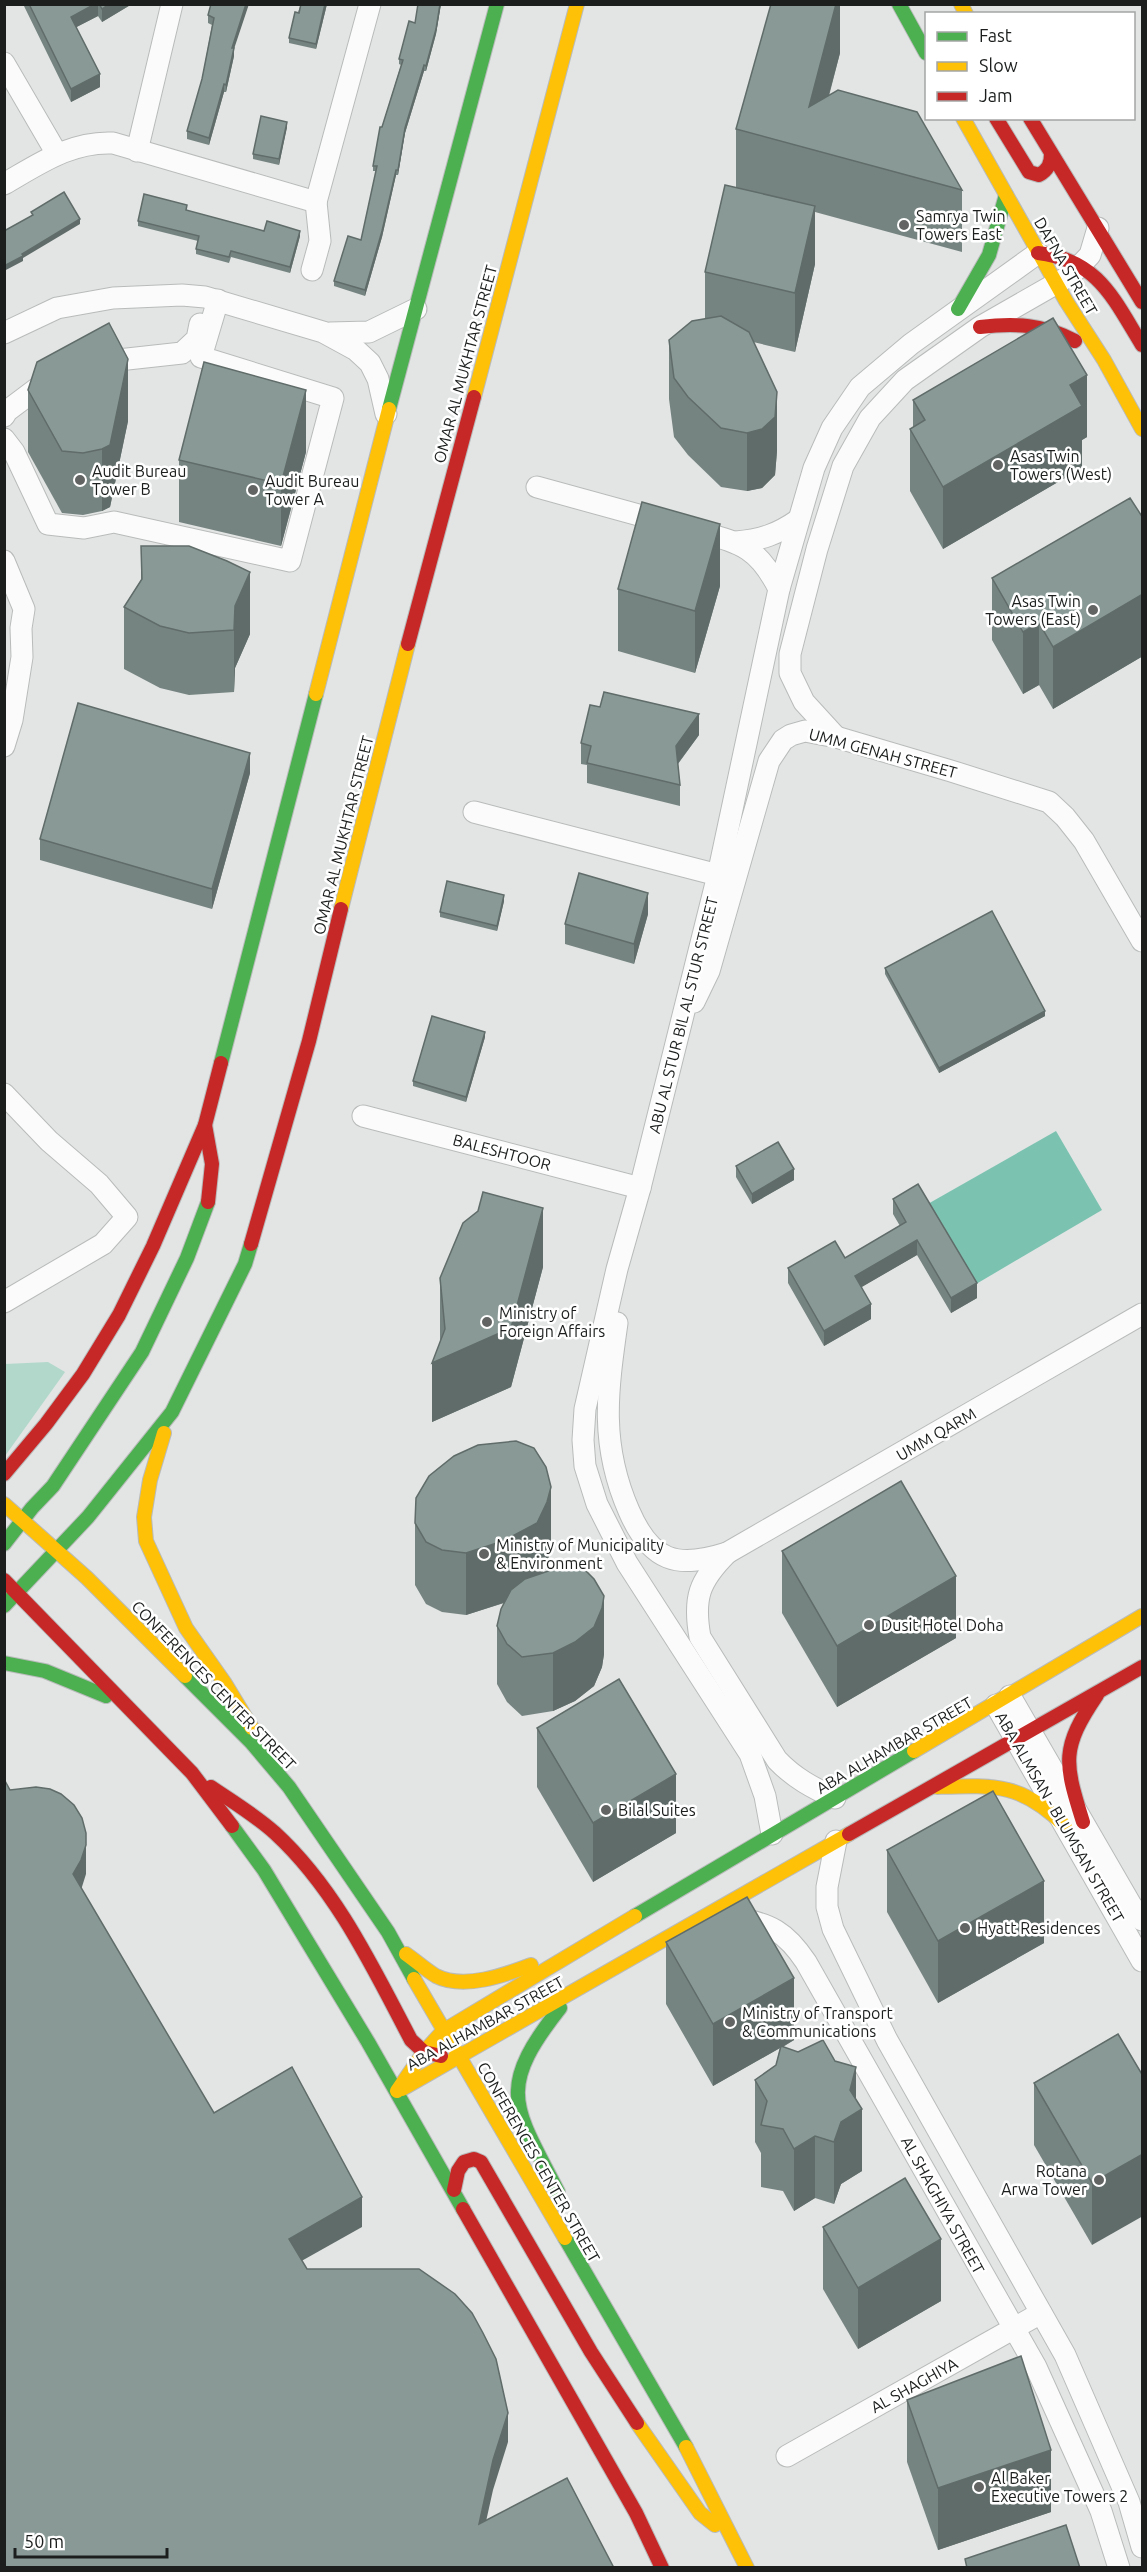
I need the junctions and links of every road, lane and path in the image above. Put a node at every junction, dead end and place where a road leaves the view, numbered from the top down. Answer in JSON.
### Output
{"nodes":[{"id":1,"x":172,"y":4,"type":"edge"},
{"id":2,"x":370,"y":4,"type":"edge"},
{"id":3,"x":497,"y":4,"type":"edge"},
{"id":4,"x":576,"y":4,"type":"edge"},
{"id":5,"x":899,"y":4,"type":"edge"},
{"id":6,"x":925,"y":50,"type":"edge"},
{"id":7,"x":4,"y":63,"type":"edge"},
{"id":8,"x":964,"y":120,"type":"edge"},
{"id":9,"x":997,"y":120,"type":"edge"},
{"id":10,"x":1030,"y":120,"type":"edge"},
{"id":11,"x":137,"y":152,"type":"junction"},
{"id":12,"x":57,"y":154,"type":"junction"},
{"id":13,"x":1051,"y":154,"type":"junction"},
{"id":14,"x":4,"y":184,"type":"edge"},
{"id":15,"x":1006,"y":195,"type":"junction"},
{"id":16,"x":316,"y":202,"type":"junction"},
{"id":17,"x":1098,"y":228,"type":"junction"},
{"id":18,"x":1038,"y":253,"type":"junction"},
{"id":19,"x":1083,"y":265,"type":"junction"},
{"id":20,"x":312,"y":270,"type":"dead end"},
{"id":21,"x":1056,"y":284,"type":"junction"},
{"id":22,"x":212,"y":298,"type":"junction"},
{"id":23,"x":1143,"y":302,"type":"edge"},
{"id":24,"x":416,"y":309,"type":"junction"},
{"id":25,"x":958,"y":309,"type":"junction"},
{"id":26,"x":980,"y":327,"type":"junction"},
{"id":27,"x":323,"y":332,"type":"junction"},
{"id":28,"x":4,"y":333,"type":"edge"},
{"id":29,"x":1143,"y":345,"type":"edge"},
{"id":30,"x":1104,"y":360,"type":"junction"},
{"id":31,"x":387,"y":414,"type":"junction"},
{"id":32,"x":4,"y":416,"type":"edge"},
{"id":33,"x":1143,"y":429,"type":"edge"},
{"id":34,"x":4,"y":439,"type":"edge"},
{"id":35,"x":537,"y":487,"type":"dead end"},
{"id":36,"x":798,"y":519,"type":"junction"},
{"id":37,"x":736,"y":542,"type":"junction"},
{"id":38,"x":4,"y":561,"type":"edge"},
{"id":39,"x":779,"y":589,"type":"junction"},
{"id":40,"x":836,"y":737,"type":"junction"},
{"id":41,"x":4,"y":746,"type":"edge"},
{"id":42,"x":474,"y":812,"type":"dead end"},
{"id":43,"x":718,"y":875,"type":"junction"},
{"id":44,"x":1143,"y":941,"type":"edge"},
{"id":45,"x":678,"y":1028,"type":"junction"},
{"id":46,"x":4,"y":1094,"type":"edge"},
{"id":47,"x":363,"y":1116,"type":"dead end"},
{"id":48,"x":205,"y":1125,"type":"junction"},
{"id":49,"x":640,"y":1188,"type":"junction"},
{"id":50,"x":617,"y":1269,"type":"junction"},
{"id":51,"x":4,"y":1302,"type":"edge"},
{"id":52,"x":1143,"y":1314,"type":"edge"},
{"id":53,"x":172,"y":1412,"type":"junction"},
{"id":54,"x":4,"y":1474,"type":"edge"},
{"id":55,"x":4,"y":1504,"type":"edge"},
{"id":56,"x":23,"y":1521,"type":"junction"},
{"id":57,"x":4,"y":1544,"type":"edge"},
{"id":58,"x":57,"y":1552,"type":"junction"},
{"id":59,"x":727,"y":1553,"type":"junction"},
{"id":60,"x":4,"y":1581,"type":"edge"},
{"id":61,"x":16,"y":1594,"type":"junction"},
{"id":62,"x":4,"y":1606,"type":"edge"},
{"id":63,"x":1143,"y":1616,"type":"edge"},
{"id":64,"x":4,"y":1663,"type":"edge"},
{"id":65,"x":1143,"y":1667,"type":"edge"},
{"id":66,"x":1100,"y":1690,"type":"junction"},
{"id":67,"x":120,"y":1701,"type":"junction"},
{"id":68,"x":1003,"y":1701,"type":"junction"},
{"id":69,"x":1022,"y":1734,"type":"junction"},
{"id":70,"x":192,"y":1773,"type":"junction"},
{"id":71,"x":289,"y":1787,"type":"junction"},
{"id":72,"x":934,"y":1787,"type":"junction"},
{"id":73,"x":835,"y":1798,"type":"junction"},
{"id":74,"x":1074,"y":1824,"type":"junction"},
{"id":75,"x":772,"y":1834,"type":"junction"},
{"id":76,"x":837,"y":1841,"type":"junction"},
{"id":77,"x":698,"y":1920,"type":"junction"},
{"id":78,"x":1143,"y":1920,"type":"edge"},
{"id":79,"x":388,"y":1932,"type":"junction"},
{"id":80,"x":1143,"y":1961,"type":"edge"},
{"id":81,"x":558,"y":1962,"type":"junction"},
{"id":82,"x":571,"y":1994,"type":"junction"},
{"id":83,"x":443,"y":2031,"type":"junction"},
{"id":84,"x":424,"y":2052,"type":"junction"},
{"id":85,"x":459,"y":2057,"type":"junction"},
{"id":86,"x":397,"y":2091,"type":"junction"},
{"id":87,"x":454,"y":2190,"type":"junction"},
{"id":88,"x":567,"y":2207,"type":"dead end"},
{"id":89,"x":1041,"y":2313,"type":"junction"},
{"id":90,"x":630,"y":2322,"type":"dead end"},
{"id":91,"x":1014,"y":2329,"type":"junction"},
{"id":92,"x":638,"y":2364,"type":"junction"},
{"id":93,"x":787,"y":2456,"type":"dead end"},
{"id":94,"x":1124,"y":2491,"type":"junction"},
{"id":95,"x":1097,"y":2501,"type":"junction"},
{"id":96,"x":736,"y":2541,"type":"junction"},
{"id":97,"x":1143,"y":2547,"type":"edge"},
{"id":98,"x":662,"y":2568,"type":"edge"},
{"id":99,"x":747,"y":2568,"type":"edge"},
{"id":100,"x":1119,"y":2568,"type":"edge"}],
"edges":[{"from":1,"to":11,"type":"street"},
{"from":2,"to":16,"type":"street"},
{"from":3,"to":24,"type":"street"},
{"from":4,"to":53,"type":"street","name":"OMAR AL MUKHTAR STREET"},
{"from":5,"to":6,"type":"street"},
{"from":7,"to":12,"type":"street"},
{"from":8,"to":15,"type":"street","name":"DAFNA STREET"},
{"from":9,"to":13,"type":"street"},
{"from":10,"to":13,"type":"street"},
{"from":11,"to":12,"type":"street"},
{"from":11,"to":16,"type":"street"},
{"from":12,"to":14,"type":"street"},
{"from":13,"to":17,"type":"street"},
{"from":15,"to":18,"type":"street","name":"DAFNA STREET"},
{"from":15,"to":25,"type":"street"},
{"from":16,"to":20,"type":"street"},
{"from":17,"to":19,"type":"street"},
{"from":17,"to":23,"type":"street"},
{"from":18,"to":19,"type":"street"},
{"from":18,"to":21,"type":"street","name":"DAFNA STREET"},
{"from":18,"to":25,"type":"street","name":"ABU AL STUR BIL AL STUR STREET"},
{"from":19,"to":21,"type":"street"},
{"from":19,"to":29,"type":"street"},
{"from":21,"to":26,"type":"street"},
{"from":21,"to":30,"type":"street","name":"DAFNA STREET"},
{"from":22,"to":27,"type":"street"},
{"from":22,"to":28,"type":"street"},
{"from":22,"to":32,"type":"street"},
{"from":22,"to":34,"type":"street"},
{"from":24,"to":27,"type":"street"},
{"from":24,"to":31,"type":"street"},
{"from":25,"to":36,"type":"street","name":"ABU AL STUR BIL AL STUR STREET"},
{"from":26,"to":30,"type":"street"},
{"from":26,"to":40,"type":"street"},
{"from":27,"to":31,"type":"street"},
{"from":30,"to":33,"type":"street","name":"DAFNA STREET"},
{"from":31,"to":48,"type":"street"},
{"from":35,"to":37,"type":"street"},
{"from":36,"to":37,"type":"street"},
{"from":36,"to":39,"type":"street","name":"ABU AL STUR BIL AL STUR STREET"},
{"from":37,"to":39,"type":"street"},
{"from":38,"to":41,"type":"street"},
{"from":39,"to":43,"type":"street","name":"ABU AL STUR BIL AL STUR STREET"},
{"from":40,"to":44,"type":"street","name":"UMM GENAH STREET"},
{"from":40,"to":45,"type":"street","name":"UMM GENAH STREET"},
{"from":42,"to":43,"type":"street"},
{"from":43,"to":45,"type":"street","name":"ABU AL STUR BIL AL STUR STREET"},
{"from":45,"to":49,"type":"street","name":"ABU AL STUR BIL AL STUR STREET"},
{"from":46,"to":51,"type":"street"},
{"from":47,"to":49,"type":"street","name":"BALESHTOOR"},
{"from":48,"to":54,"type":"street"},
{"from":48,"to":56,"type":"street"},
{"from":49,"to":50,"type":"street","name":"ABU AL STUR BIL AL STUR STREET"},
{"from":50,"to":59,"type":"street","name":"UMM QARM"},
{"from":50,"to":75,"type":"street","name":"ABU AL STUR BIL AL STUR STREET"},
{"from":52,"to":59,"type":"street","name":"UMM QARM"},
{"from":53,"to":58,"type":"street","name":"OMAR AL MUKHTAR STREET"},
{"from":53,"to":71,"type":"street"},
{"from":55,"to":56,"type":"street","name":"CONFERENCES CENTER STREET"},
{"from":56,"to":57,"type":"street"},
{"from":56,"to":58,"type":"street","name":"CONFERENCES CENTER STREET"},
{"from":58,"to":61,"type":"street","name":"OMAR AL MUKHTAR STREET"},
{"from":58,"to":71,"type":"street","name":"CONFERENCES CENTER STREET"},
{"from":59,"to":73,"type":"street","name":"UMM QARM"},
{"from":60,"to":61,"type":"street"},
{"from":61,"to":62,"type":"street","name":"OMAR AL MUKHTAR STREET"},
{"from":61,"to":67,"type":"street"},
{"from":63,"to":68,"type":"street","name":"ABA ALHAMBAR STREET"},
{"from":64,"to":67,"type":"street"},
{"from":65,"to":66,"type":"street","name":"ABA ALHAMBAR STREET"},
{"from":66,"to":69,"type":"street","name":"ABA ALHAMBAR STREET"},
{"from":66,"to":74,"type":"street"},
{"from":67,"to":70,"type":"street"},
{"from":68,"to":69,"type":"street","name":"ABA ALMSAN - BLUMSAN STREET"},
{"from":68,"to":73,"type":"street","name":"ABA ALHAMBAR STREET"},
{"from":69,"to":72,"type":"street","name":"ABA ALHAMBAR STREET"},
{"from":69,"to":74,"type":"street","name":"ABA ALMSAN - BLUMSAN STREET"},
{"from":70,"to":84,"type":"street"},
{"from":70,"to":86,"type":"street"},
{"from":71,"to":79,"type":"street","name":"CONFERENCES CENTER STREET"},
{"from":72,"to":74,"type":"street"},
{"from":72,"to":76,"type":"street","name":"ABA ALHAMBAR STREET"},
{"from":73,"to":75,"type":"street","name":"ABA ALHAMBAR STREET"},
{"from":74,"to":78,"type":"street","name":"ABA ALMSAN - BLUMSAN STREET"},
{"from":74,"to":80,"type":"street","name":"ABA ALMSAN - BLUMSAN STREET"},
{"from":75,"to":81,"type":"street","name":"ABA ALHAMBAR STREET"},
{"from":76,"to":77,"type":"street","name":"ABA ALHAMBAR STREET"},
{"from":76,"to":89,"type":"street","name":"AL SHAGHIYA STREET"},
{"from":77,"to":82,"type":"street","name":"ABA ALHAMBAR STREET"},
{"from":77,"to":91,"type":"street","name":"AL SHAGHIYA STREET"},
{"from":79,"to":81,"type":"street"},
{"from":79,"to":83,"type":"street","name":"CONFERENCES CENTER STREET"},
{"from":81,"to":83,"type":"street","name":"ABA ALHAMBAR STREET"},
{"from":82,"to":85,"type":"street","name":"ABA ALHAMBAR STREET"},
{"from":82,"to":88,"type":"street"},
{"from":83,"to":84,"type":"street","name":"ABA ALHAMBAR STREET"},
{"from":83,"to":85,"type":"street","name":"CONFERENCES CENTER STREET"},
{"from":84,"to":85,"type":"street"},
{"from":84,"to":86,"type":"street","name":"ABA ALHAMBAR STREET"},
{"from":85,"to":86,"type":"street","name":"ABA ALHAMBAR STREET"},
{"from":85,"to":92,"type":"street","name":"CONFERENCES CENTER STREET"},
{"from":86,"to":87,"type":"street"},
{"from":87,"to":96,"type":"street"},
{"from":87,"to":98,"type":"street"},
{"from":89,"to":91,"type":"street","name":"AL SHAGHIYA"},
{"from":89,"to":94,"type":"street","name":"AL SHAGHIYA STREET"},
{"from":90,"to":92,"type":"street"},
{"from":91,"to":93,"type":"street","name":"AL SHAGHIYA"},
{"from":91,"to":95,"type":"street","name":"AL SHAGHIYA STREET"},
{"from":92,"to":96,"type":"street","name":"CONFERENCES CENTER STREET"},
{"from":94,"to":95,"type":"street"},
{"from":94,"to":97,"type":"street","name":"AL SHAGHIYA STREET"},
{"from":95,"to":100,"type":"street","name":"AL SHAGHIYA STREET"},
{"from":96,"to":99,"type":"street","name":"CONFERENCES CENTER STREET"}]}
